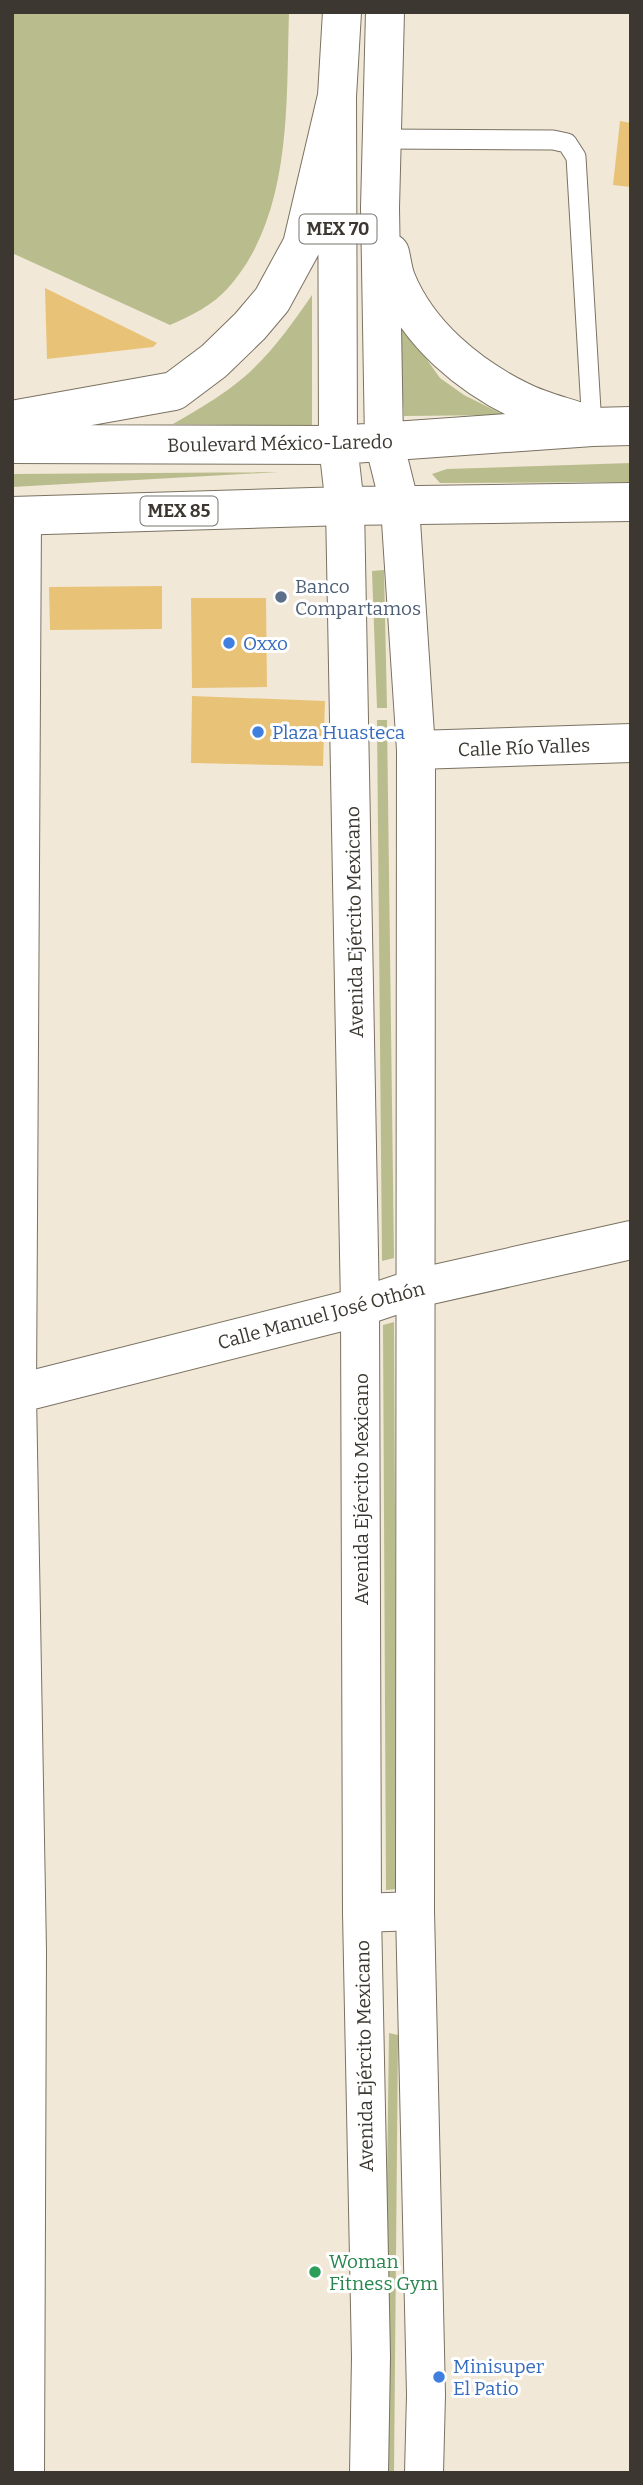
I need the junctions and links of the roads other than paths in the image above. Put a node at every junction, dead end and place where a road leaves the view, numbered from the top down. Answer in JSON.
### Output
{"nodes":[{"id":1,"x":342,"y":12,"type":"edge"},
{"id":2,"x":385,"y":12,"type":"edge"},
{"id":3,"x":337,"y":96,"type":"junction"},
{"id":4,"x":382,"y":139,"type":"junction"},
{"id":5,"x":380,"y":208,"type":"junction"},
{"id":6,"x":12,"y":420,"type":"edge"},
{"id":7,"x":631,"y":426,"type":"edge"},
{"id":8,"x":592,"y":427,"type":"junction"},
{"id":9,"x":384,"y":442,"type":"junction"},
{"id":10,"x":12,"y":444,"type":"edge"},
{"id":11,"x":338,"y":445,"type":"junction"},
{"id":12,"x":631,"y":502,"type":"edge"},
{"id":13,"x":345,"y":506,"type":"junction"},
{"id":14,"x":400,"y":506,"type":"junction"},
{"id":15,"x":17,"y":516,"type":"edge"},
{"id":16,"x":631,"y":743,"type":"edge"},
{"id":17,"x":416,"y":750,"type":"junction"},
{"id":18,"x":631,"y":1240,"type":"edge"},
{"id":19,"x":418,"y":1288,"type":"junction"},
{"id":20,"x":360,"y":1307,"type":"junction"},
{"id":21,"x":14,"y":1394,"type":"edge"},
{"id":22,"x":415,"y":1911,"type":"junction"},
{"id":23,"x":362,"y":1913,"type":"junction"},
{"id":24,"x":19,"y":2209,"type":"edge"},
{"id":25,"x":19,"y":2332,"type":"edge"},
{"id":26,"x":25,"y":2473,"type":"edge"},
{"id":27,"x":369,"y":2473,"type":"edge"},
{"id":28,"x":424,"y":2473,"type":"edge"}],
"edges":[{"from":1,"to":3,"type":"main road","number":"MEX 70"},
{"from":2,"to":4,"type":"main road","number":"MEX 70"},
{"from":3,"to":6,"type":"main road"},
{"from":3,"to":11,"type":"main road","number":"MEX 70"},
{"from":4,"to":5,"type":"main road","number":"MEX 70"},
{"from":4,"to":8,"type":"lane"},
{"from":5,"to":8,"type":"main road"},
{"from":5,"to":9,"type":"main road","number":"MEX 70"},
{"from":7,"to":8,"type":"main road","name":"Boulevard México-Laredo"},
{"from":8,"to":9,"type":"main road","name":"Boulevard México-Laredo"},
{"from":9,"to":11,"type":"main road","name":"Boulevard México-Laredo"},
{"from":9,"to":14,"type":"main road","number":"MEX 70"},
{"from":10,"to":11,"type":"main road","name":"Boulevard México-Laredo"},
{"from":11,"to":13,"type":"main road","number":"MEX 70"},
{"from":12,"to":14,"type":"main road"},
{"from":13,"to":14,"type":"main road"},
{"from":13,"to":15,"type":"main road","number":"MEX 85"},
{"from":13,"to":20,"type":"main road","name":"Avenida Ejército Mexicano"},
{"from":14,"to":17,"type":"main road"},
{"from":15,"to":21,"type":"main road"},
{"from":16,"to":17,"type":"main road","name":"Calle Río Valles"},
{"from":17,"to":19,"type":"main road"},
{"from":18,"to":19,"type":"main road","name":"Calle Manuel José Othón"},
{"from":19,"to":20,"type":"main road","name":"Calle Manuel José Othón"},
{"from":19,"to":22,"type":"main road"},
{"from":20,"to":21,"type":"main road","name":"Calle Manuel José Othón"},
{"from":20,"to":23,"type":"main road","name":"Avenida Ejército Mexicano"},
{"from":21,"to":24,"type":"main road"},
{"from":22,"to":23,"type":"main road"},
{"from":22,"to":28,"type":"main road"},
{"from":23,"to":27,"type":"main road","name":"Avenida Ejército Mexicano"},
{"from":24,"to":25,"type":"main road"},
{"from":25,"to":26,"type":"main road"}]}
